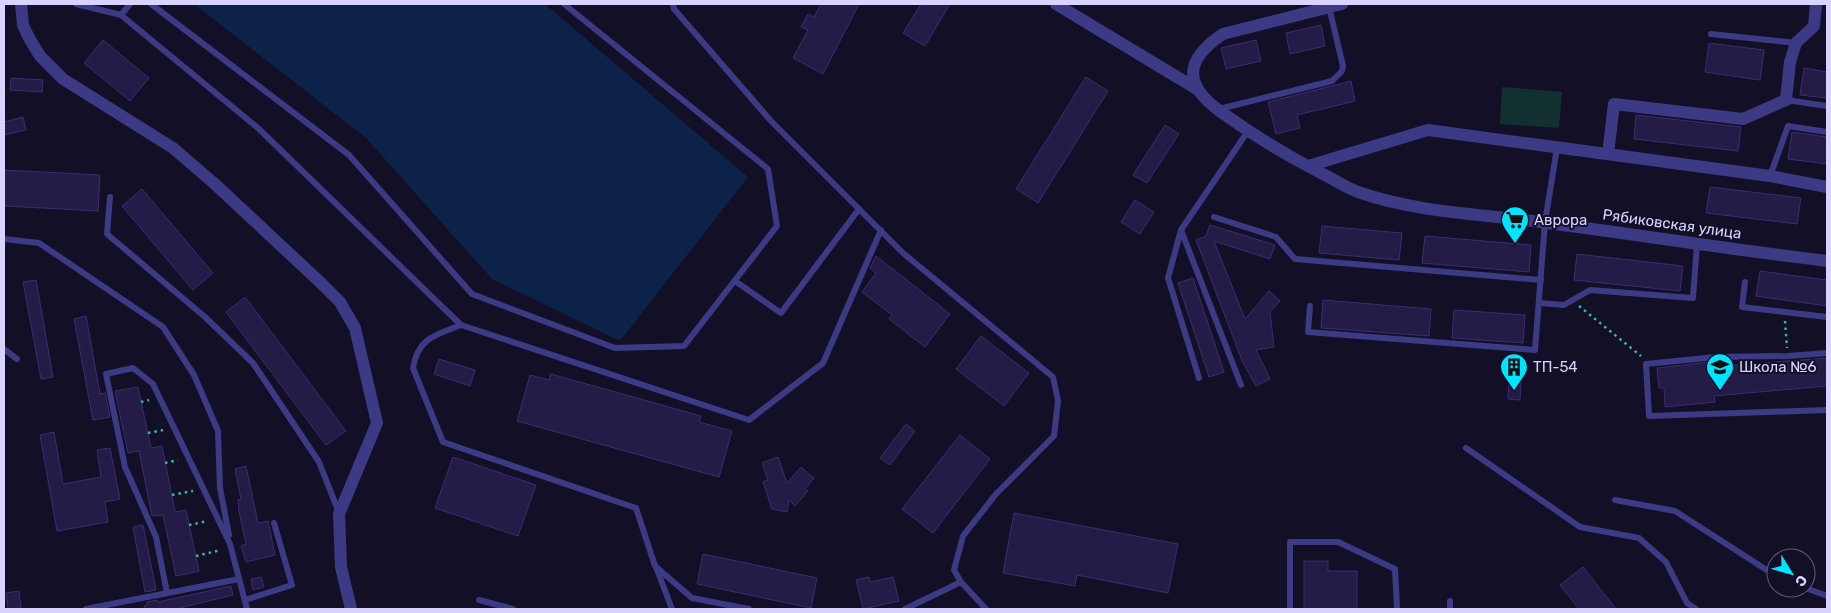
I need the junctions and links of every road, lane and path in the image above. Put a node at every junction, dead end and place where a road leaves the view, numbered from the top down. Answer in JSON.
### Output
{"nodes":[{"id":1,"x":21,"y":4,"type":"edge"},
{"id":2,"x":76,"y":4,"type":"edge"},
{"id":3,"x":130,"y":4,"type":"edge"},
{"id":4,"x":151,"y":4,"type":"edge"},
{"id":5,"x":564,"y":4,"type":"edge"},
{"id":6,"x":673,"y":4,"type":"edge"},
{"id":7,"x":1056,"y":4,"type":"edge"},
{"id":8,"x":1342,"y":4,"type":"edge"},
{"id":9,"x":1816,"y":4,"type":"edge"},
{"id":10,"x":1329,"y":7,"type":"junction"},
{"id":11,"x":121,"y":15,"type":"junction"},
{"id":12,"x":1821,"y":27,"type":"edge"},
{"id":13,"x":1711,"y":34,"type":"dead end"},
{"id":14,"x":1796,"y":43,"type":"junction"},
{"id":15,"x":1196,"y":89,"type":"junction"},
{"id":16,"x":1786,"y":100,"type":"junction"},
{"id":17,"x":1827,"y":106,"type":"edge"},
{"id":18,"x":1217,"y":110,"type":"junction"},
{"id":19,"x":1248,"y":131,"type":"junction"},
{"id":20,"x":1827,"y":132,"type":"edge"},
{"id":21,"x":1557,"y":148,"type":"junction"},
{"id":22,"x":1608,"y":154,"type":"junction"},
{"id":23,"x":1308,"y":166,"type":"junction"},
{"id":24,"x":1770,"y":176,"type":"junction"},
{"id":25,"x":1827,"y":187,"type":"edge"},
{"id":26,"x":110,"y":197,"type":"dead end"},
{"id":27,"x":859,"y":209,"type":"junction"},
{"id":28,"x":1214,"y":218,"type":"dead end"},
{"id":29,"x":1545,"y":222,"type":"junction"},
{"id":30,"x":881,"y":230,"type":"junction"},
{"id":31,"x":1181,"y":230,"type":"junction"},
{"id":32,"x":4,"y":239,"type":"edge"},
{"id":33,"x":1697,"y":244,"type":"junction"},
{"id":34,"x":1827,"y":261,"type":"edge"},
{"id":35,"x":735,"y":280,"type":"junction"},
{"id":36,"x":1540,"y":280,"type":"junction"},
{"id":37,"x":1745,"y":282,"type":"dead end"},
{"id":38,"x":1575,"y":298,"type":"junction"},
{"id":39,"x":1539,"y":303,"type":"junction"},
{"id":40,"x":1310,"y":306,"type":"dead end"},
{"id":41,"x":1784,"y":312,"type":"junction"},
{"id":42,"x":1827,"y":317,"type":"edge"},
{"id":43,"x":460,"y":326,"type":"junction"},
{"id":44,"x":4,"y":349,"type":"edge"},
{"id":45,"x":1827,"y":353,"type":"edge"},
{"id":46,"x":1788,"y":355,"type":"dead end"},
{"id":47,"x":17,"y":359,"type":"dead end"},
{"id":48,"x":1646,"y":360,"type":"dead end"},
{"id":49,"x":1199,"y":378,"type":"dead end"},
{"id":50,"x":1241,"y":385,"type":"dead end"},
{"id":51,"x":149,"y":400,"type":"dead end"},
{"id":52,"x":141,"y":402,"type":"dead end"},
{"id":53,"x":1827,"y":410,"type":"edge"},
{"id":54,"x":163,"y":430,"type":"dead end"},
{"id":55,"x":148,"y":433,"type":"dead end"},
{"id":56,"x":1466,"y":448,"type":"dead end"},
{"id":57,"x":178,"y":460,"type":"dead end"},
{"id":58,"x":165,"y":462,"type":"dead end"},
{"id":59,"x":193,"y":491,"type":"dead end"},
{"id":60,"x":172,"y":496,"type":"dead end"},
{"id":61,"x":1614,"y":500,"type":"dead end"},
{"id":62,"x":339,"y":514,"type":"junction"},
{"id":63,"x":208,"y":521,"type":"dead end"},
{"id":64,"x":274,"y":523,"type":"dead end"},
{"id":65,"x":189,"y":525,"type":"dead end"},
{"id":66,"x":230,"y":544,"type":"junction"},
{"id":67,"x":222,"y":550,"type":"dead end"},
{"id":68,"x":196,"y":556,"type":"dead end"},
{"id":69,"x":655,"y":566,"type":"junction"},
{"id":70,"x":1766,"y":570,"type":"edge"},
{"id":71,"x":239,"y":579,"type":"junction"},
{"id":72,"x":961,"y":582,"type":"junction"},
{"id":73,"x":167,"y":593,"type":"junction"},
{"id":74,"x":245,"y":600,"type":"junction"},
{"id":75,"x":479,"y":600,"type":"dead end"},
{"id":76,"x":1450,"y":601,"type":"dead end"},
{"id":77,"x":86,"y":609,"type":"edge"},
{"id":78,"x":247,"y":609,"type":"edge"},
{"id":79,"x":351,"y":609,"type":"edge"},
{"id":80,"x":513,"y":609,"type":"edge"},
{"id":81,"x":672,"y":609,"type":"edge"},
{"id":82,"x":749,"y":609,"type":"edge"},
{"id":83,"x":905,"y":609,"type":"edge"},
{"id":84,"x":986,"y":609,"type":"edge"},
{"id":85,"x":1290,"y":609,"type":"edge"},
{"id":86,"x":1397,"y":609,"type":"edge"},
{"id":87,"x":1450,"y":609,"type":"edge"},
{"id":88,"x":1696,"y":609,"type":"edge"}],
"edges":[{"from":1,"to":62,"type":"street"},
{"from":2,"to":11,"type":"lane"},
{"from":3,"to":11,"type":"lane"},
{"from":4,"to":35,"type":"lane"},
{"from":5,"to":35,"type":"lane"},
{"from":6,"to":27,"type":"lane"},
{"from":7,"to":15,"type":"street","name":"Рябиковская улица"},
{"from":8,"to":10,"type":"street"},
{"from":9,"to":12,"type":"street"},
{"from":10,"to":15,"type":"street"},
{"from":10,"to":18,"type":"lane"},
{"from":11,"to":43,"type":"lane"},
{"from":12,"to":14,"type":"street"},
{"from":13,"to":14,"type":"lane"},
{"from":14,"to":16,"type":"street"},
{"from":15,"to":18,"type":"street","name":"Рябиковская улица"},
{"from":16,"to":17,"type":"lane"},
{"from":16,"to":22,"type":"street"},
{"from":18,"to":19,"type":"street","name":"Рябиковская улица"},
{"from":19,"to":23,"type":"street","name":"Рябиковская улица"},
{"from":19,"to":31,"type":"lane"},
{"from":20,"to":24,"type":"lane"},
{"from":21,"to":22,"type":"street"},
{"from":21,"to":23,"type":"street"},
{"from":21,"to":29,"type":"lane"},
{"from":22,"to":24,"type":"street"},
{"from":23,"to":29,"type":"street","name":"Рябиковская улица"},
{"from":24,"to":25,"type":"street"},
{"from":26,"to":62,"type":"lane"},
{"from":27,"to":30,"type":"lane"},
{"from":27,"to":35,"type":"lane"},
{"from":28,"to":36,"type":"lane"},
{"from":29,"to":33,"type":"street","name":"Рябиковская улица"},
{"from":29,"to":36,"type":"lane"},
{"from":30,"to":43,"type":"lane"},
{"from":30,"to":72,"type":"lane"},
{"from":31,"to":49,"type":"lane"},
{"from":31,"to":50,"type":"lane"},
{"from":32,"to":66,"type":"lane"},
{"from":33,"to":34,"type":"street","name":"Рябиковская улица"},
{"from":33,"to":38,"type":"lane"},
{"from":36,"to":39,"type":"lane"},
{"from":37,"to":41,"type":"lane"},
{"from":38,"to":39,"type":"lane"},
{"from":38,"to":48,"type":"path"},
{"from":39,"to":40,"type":"lane"},
{"from":41,"to":42,"type":"lane"},
{"from":41,"to":46,"type":"path"},
{"from":43,"to":69,"type":"lane"},
{"from":44,"to":47,"type":"lane"},
{"from":45,"to":53,"type":"lane"},
{"from":51,"to":52,"type":"path"},
{"from":54,"to":55,"type":"path"},
{"from":56,"to":88,"type":"lane"},
{"from":57,"to":58,"type":"path"},
{"from":59,"to":60,"type":"path"},
{"from":61,"to":70,"type":"lane"},
{"from":62,"to":79,"type":"street"},
{"from":63,"to":65,"type":"path"},
{"from":64,"to":74,"type":"lane"},
{"from":66,"to":71,"type":"lane"},
{"from":66,"to":73,"type":"lane"},
{"from":67,"to":68,"type":"path"},
{"from":69,"to":81,"type":"lane"},
{"from":69,"to":82,"type":"lane"},
{"from":71,"to":73,"type":"lane"},
{"from":71,"to":74,"type":"lane"},
{"from":72,"to":83,"type":"lane"},
{"from":72,"to":84,"type":"lane"},
{"from":73,"to":77,"type":"lane"},
{"from":74,"to":78,"type":"lane"},
{"from":75,"to":80,"type":"lane"},
{"from":76,"to":87,"type":"lane"},
{"from":85,"to":86,"type":"lane"}]}
